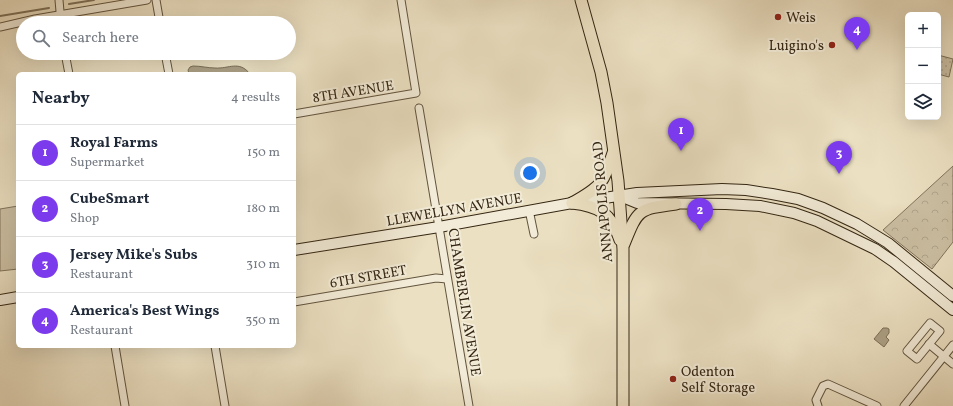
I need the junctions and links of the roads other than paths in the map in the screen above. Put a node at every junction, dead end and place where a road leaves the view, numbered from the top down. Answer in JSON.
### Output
{"nodes":[{"id":1,"x":59,"y":0,"type":"edge"},
{"id":2,"x":147,"y":0,"type":"edge"},
{"id":3,"x":156,"y":0,"type":"edge"},
{"id":4,"x":401,"y":0,"type":"edge"},
{"id":5,"x":581,"y":0,"type":"edge"},
{"id":6,"x":60,"y":15,"type":"junction"},
{"id":7,"x":55,"y":16,"type":"edge"},
{"id":8,"x":159,"y":16,"type":"edge"},
{"id":9,"x":16,"y":23,"type":"edge"},
{"id":10,"x":0,"y":26,"type":"edge"},
{"id":11,"x":66,"y":60,"type":"edge"},
{"id":12,"x":166,"y":60,"type":"edge"},
{"id":13,"x":68,"y":72,"type":"edge"},
{"id":14,"x":169,"y":72,"type":"edge"},
{"id":15,"x":419,"y":108,"type":"dead end"},
{"id":16,"x":296,"y":114,"type":"edge"},
{"id":17,"x":614,"y":151,"type":"junction"},
{"id":18,"x":620,"y":196,"type":"junction"},
{"id":19,"x":572,"y":203,"type":"junction"},
{"id":20,"x":676,"y":204,"type":"junction"},
{"id":21,"x":529,"y":210,"type":"junction"},
{"id":22,"x":439,"y":227,"type":"junction"},
{"id":23,"x":534,"y":234,"type":"dead end"},
{"id":24,"x":623,"y":249,"type":"junction"},
{"id":25,"x":296,"y":250,"type":"edge"},
{"id":26,"x":447,"y":279,"type":"junction"},
{"id":27,"x":953,"y":296,"type":"edge"},
{"id":28,"x":16,"y":297,"type":"edge"},
{"id":29,"x":0,"y":300,"type":"edge"},
{"id":30,"x":296,"y":302,"type":"edge"},
{"id":31,"x":953,"y":310,"type":"edge"},
{"id":32,"x":929,"y":344,"type":"junction"},
{"id":33,"x":953,"y":345,"type":"edge"},
{"id":34,"x":115,"y":348,"type":"edge"},
{"id":35,"x":215,"y":348,"type":"edge"},
{"id":36,"x":944,"y":356,"type":"junction"},
{"id":37,"x":953,"y":364,"type":"edge"},
{"id":38,"x":124,"y":406,"type":"edge"},
{"id":39,"x":225,"y":406,"type":"edge"},
{"id":40,"x":469,"y":406,"type":"edge"},
{"id":41,"x":623,"y":406,"type":"edge"},
{"id":42,"x":818,"y":406,"type":"edge"},
{"id":43,"x":877,"y":406,"type":"edge"},
{"id":44,"x":904,"y":406,"type":"edge"}],
"edges":[{"from":1,"to":6,"type":"street"},
{"from":2,"to":6,"type":"street"},
{"from":3,"to":8,"type":"street"},
{"from":4,"to":16,"type":"street","name":"8TH AVENUE"},
{"from":5,"to":17,"type":"main road","name":"ANNAPOLIS ROAD"},
{"from":6,"to":7,"type":"street"},
{"from":9,"to":10,"type":"street"},
{"from":11,"to":13,"type":"street"},
{"from":12,"to":14,"type":"street"},
{"from":15,"to":22,"type":"street","name":"CHAMBERLIN AVENUE"},
{"from":17,"to":18,"type":"main road","name":"ANNAPOLIS ROAD"},
{"from":17,"to":19,"type":"main road"},
{"from":18,"to":19,"type":"street","name":"LLEWELLYN AVENUE"},
{"from":18,"to":20,"type":"street"},
{"from":18,"to":24,"type":"main road","name":"ANNAPOLIS ROAD"},
{"from":18,"to":27,"type":"street","name":"LLEWELLYN AVENUE"},
{"from":19,"to":21,"type":"street","name":"LLEWELLYN AVENUE"},
{"from":19,"to":24,"type":"main road"},
{"from":20,"to":24,"type":"main road"},
{"from":20,"to":31,"type":"street"},
{"from":21,"to":22,"type":"street","name":"LLEWELLYN AVENUE"},
{"from":21,"to":23,"type":"street"},
{"from":22,"to":25,"type":"street","name":"LLEWELLYN AVENUE"},
{"from":22,"to":26,"type":"street","name":"CHAMBERLIN AVENUE"},
{"from":24,"to":41,"type":"main road","name":"ANNAPOLIS ROAD"},
{"from":26,"to":30,"type":"street","name":"6TH STREET"},
{"from":26,"to":40,"type":"street","name":"CHAMBERLIN AVENUE"},
{"from":28,"to":29,"type":"street"},
{"from":32,"to":32,"type":"street"},
{"from":32,"to":36,"type":"street"},
{"from":33,"to":36,"type":"street"},
{"from":34,"to":38,"type":"street"},
{"from":35,"to":39,"type":"street"},
{"from":36,"to":37,"type":"street"},
{"from":36,"to":44,"type":"street"},
{"from":42,"to":43,"type":"street"}]}
